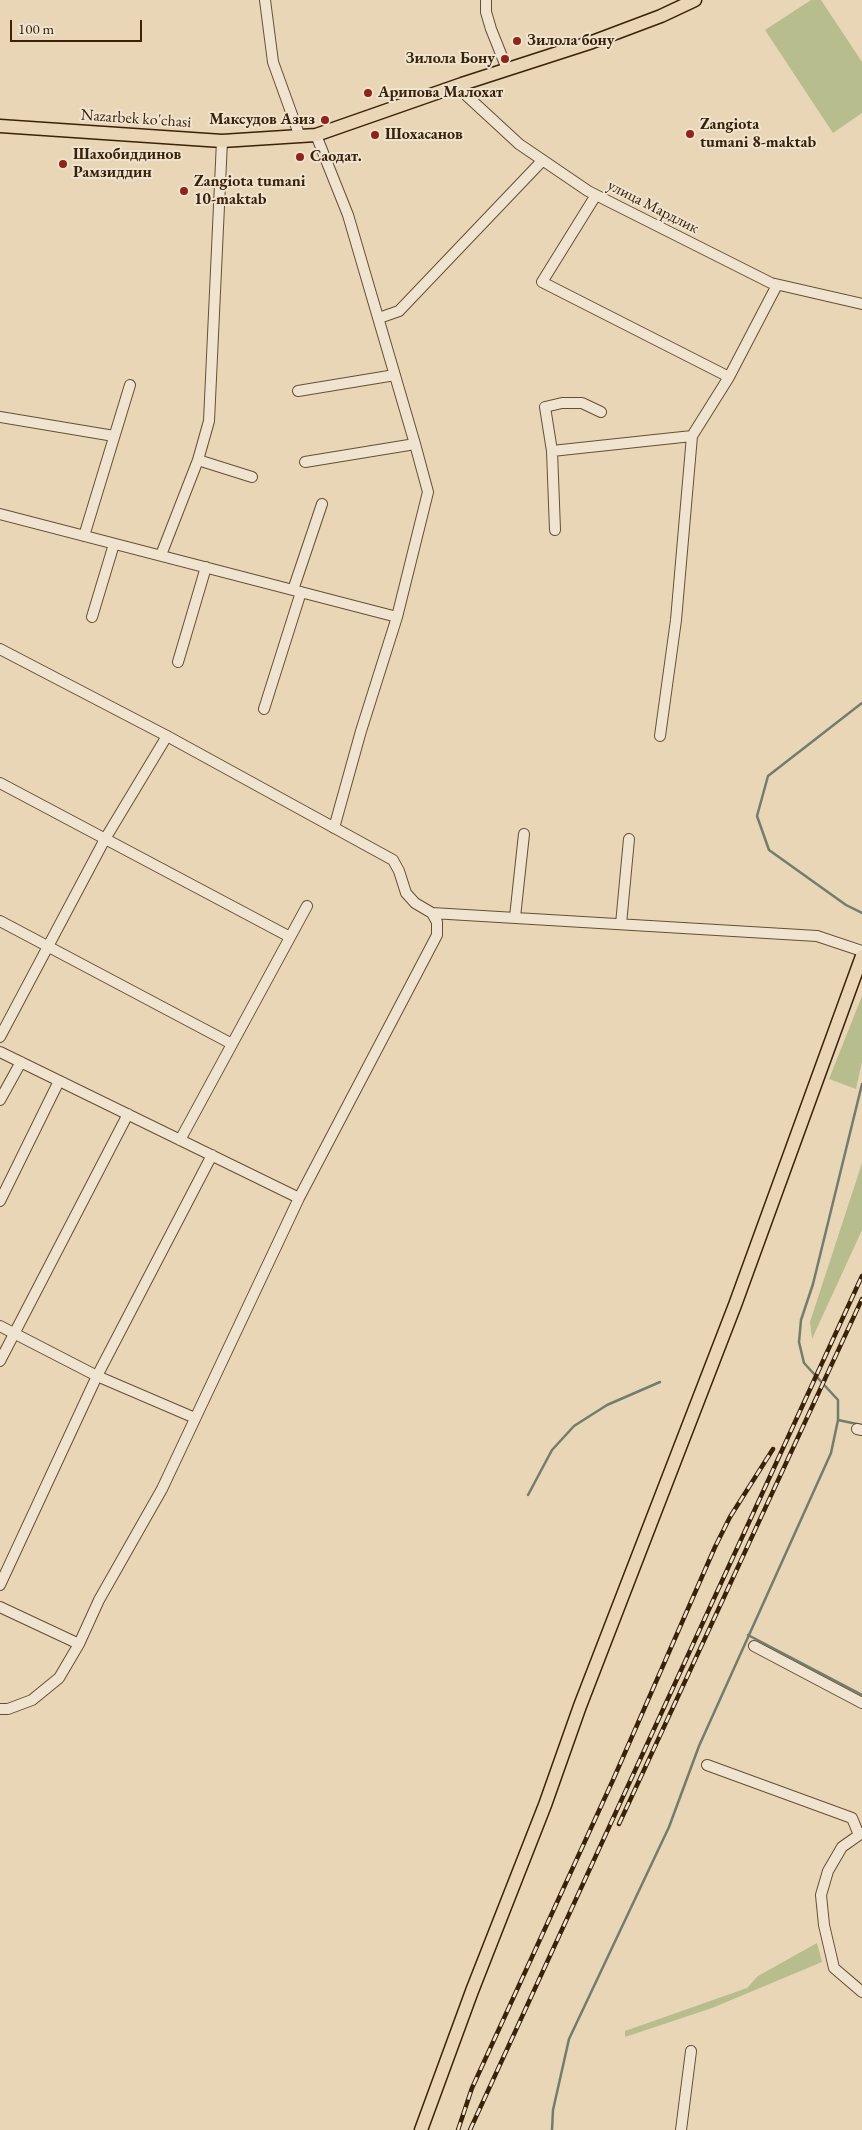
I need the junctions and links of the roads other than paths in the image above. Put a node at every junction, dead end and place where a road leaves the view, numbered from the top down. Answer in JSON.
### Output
{"nodes":[{"id":1,"x":265,"y":0,"type":"edge"},
{"id":2,"x":486,"y":0,"type":"edge"},
{"id":3,"x":695,"y":0,"type":"edge"},
{"id":4,"x":507,"y":69,"type":"junction"},
{"id":5,"x":462,"y":84,"type":"junction"},
{"id":6,"x":0,"y":126,"type":"edge"},
{"id":7,"x":316,"y":135,"type":"junction"},
{"id":8,"x":300,"y":137,"type":"junction"},
{"id":9,"x":222,"y":141,"type":"junction"},
{"id":10,"x":542,"y":161,"type":"junction"},
{"id":11,"x":596,"y":195,"type":"junction"},
{"id":12,"x":777,"y":285,"type":"junction"},
{"id":13,"x":862,"y":304,"type":"edge"},
{"id":14,"x":379,"y":318,"type":"junction"},
{"id":15,"x":395,"y":375,"type":"junction"},
{"id":16,"x":729,"y":377,"type":"junction"},
{"id":17,"x":130,"y":386,"type":"dead end"},
{"id":18,"x":298,"y":391,"type":"dead end"},
{"id":19,"x":601,"y":412,"type":"dead end"},
{"id":20,"x":0,"y":418,"type":"edge"},
{"id":21,"x":114,"y":436,"type":"junction"},
{"id":22,"x":692,"y":436,"type":"junction"},
{"id":23,"x":415,"y":444,"type":"junction"},
{"id":24,"x":552,"y":451,"type":"junction"},
{"id":25,"x":198,"y":460,"type":"junction"},
{"id":26,"x":305,"y":462,"type":"dead end"},
{"id":27,"x":252,"y":477,"type":"dead end"},
{"id":28,"x":322,"y":504,"type":"dead end"},
{"id":29,"x":0,"y":514,"type":"edge"},
{"id":30,"x":555,"y":530,"type":"dead end"},
{"id":31,"x":84,"y":536,"type":"junction"},
{"id":32,"x":114,"y":544,"type":"junction"},
{"id":33,"x":161,"y":555,"type":"junction"},
{"id":34,"x":206,"y":567,"type":"junction"},
{"id":35,"x":297,"y":591,"type":"junction"},
{"id":36,"x":92,"y":617,"type":"dead end"},
{"id":37,"x":397,"y":617,"type":"junction"},
{"id":38,"x":0,"y":649,"type":"edge"},
{"id":39,"x":178,"y":662,"type":"dead end"},
{"id":40,"x":264,"y":709,"type":"dead end"},
{"id":41,"x":167,"y":736,"type":"junction"},
{"id":42,"x":660,"y":736,"type":"dead end"},
{"id":43,"x":0,"y":782,"type":"edge"},
{"id":44,"x":334,"y":828,"type":"junction"},
{"id":45,"x":524,"y":834,"type":"dead end"},
{"id":46,"x":105,"y":839,"type":"junction"},
{"id":47,"x":629,"y":839,"type":"dead end"},
{"id":48,"x":307,"y":906,"type":"dead end"},
{"id":49,"x":432,"y":913,"type":"junction"},
{"id":50,"x":515,"y":918,"type":"junction"},
{"id":51,"x":0,"y":922,"type":"edge"},
{"id":52,"x":621,"y":924,"type":"junction"},
{"id":53,"x":290,"y":937,"type":"junction"},
{"id":54,"x":48,"y":948,"type":"junction"},
{"id":55,"x":862,"y":951,"type":"edge"},
{"id":56,"x":862,"y":956,"type":"edge"},
{"id":57,"x":0,"y":1037,"type":"edge"},
{"id":58,"x":232,"y":1044,"type":"junction"},
{"id":59,"x":0,"y":1052,"type":"edge"},
{"id":60,"x":21,"y":1062,"type":"junction"},
{"id":61,"x":59,"y":1081,"type":"junction"},
{"id":62,"x":0,"y":1100,"type":"edge"},
{"id":63,"x":128,"y":1114,"type":"junction"},
{"id":64,"x":180,"y":1140,"type":"junction"},
{"id":65,"x":212,"y":1155,"type":"junction"},
{"id":66,"x":299,"y":1198,"type":"junction"},
{"id":67,"x":0,"y":1201,"type":"edge"},
{"id":68,"x":0,"y":1326,"type":"edge"},
{"id":69,"x":13,"y":1333,"type":"junction"},
{"id":70,"x":0,"y":1360,"type":"edge"},
{"id":71,"x":97,"y":1376,"type":"junction"},
{"id":72,"x":195,"y":1418,"type":"junction"},
{"id":73,"x":0,"y":1585,"type":"edge"},
{"id":74,"x":0,"y":1607,"type":"edge"},
{"id":75,"x":79,"y":1644,"type":"junction"},
{"id":76,"x":754,"y":1646,"type":"dead end"},
{"id":77,"x":862,"y":1703,"type":"edge"},
{"id":78,"x":0,"y":1709,"type":"edge"},
{"id":79,"x":707,"y":1765,"type":"dead end"},
{"id":80,"x":860,"y":1834,"type":"edge"},
{"id":81,"x":862,"y":1992,"type":"edge"},
{"id":82,"x":691,"y":2051,"type":"dead end"},
{"id":83,"x":421,"y":2130,"type":"edge"},
{"id":84,"x":681,"y":2130,"type":"edge"}],
"edges":[{"from":1,"to":8,"type":"street"},
{"from":2,"to":4,"type":"street"},
{"from":3,"to":4,"type":"main road","name":"Nazarbek ko'chasi"},
{"from":4,"to":5,"type":"main road","name":"Nazarbek ko'chasi"},
{"from":5,"to":7,"type":"main road","name":"Nazarbek ko'chasi"},
{"from":5,"to":10,"type":"street","name":"улица Мардлик"},
{"from":6,"to":9,"type":"main road","name":"Nazarbek ko'chasi"},
{"from":7,"to":8,"type":"main road","name":"Nazarbek ko'chasi"},
{"from":7,"to":14,"type":"street"},
{"from":8,"to":9,"type":"main road","name":"Nazarbek ko'chasi"},
{"from":9,"to":25,"type":"street"},
{"from":10,"to":11,"type":"street","name":"улица Мардлик"},
{"from":10,"to":14,"type":"street"},
{"from":11,"to":12,"type":"street","name":"улица Мардлик"},
{"from":11,"to":16,"type":"street"},
{"from":12,"to":13,"type":"street","name":"улица Мардлик"},
{"from":12,"to":16,"type":"street"},
{"from":14,"to":15,"type":"street"},
{"from":15,"to":18,"type":"street"},
{"from":15,"to":23,"type":"street"},
{"from":16,"to":22,"type":"street"},
{"from":17,"to":21,"type":"street"},
{"from":19,"to":24,"type":"street"},
{"from":20,"to":21,"type":"street"},
{"from":21,"to":31,"type":"street"},
{"from":22,"to":24,"type":"street"},
{"from":22,"to":42,"type":"street"},
{"from":23,"to":26,"type":"street"},
{"from":23,"to":37,"type":"street"},
{"from":24,"to":30,"type":"street"},
{"from":25,"to":27,"type":"street"},
{"from":25,"to":33,"type":"street"},
{"from":28,"to":35,"type":"street"},
{"from":29,"to":31,"type":"street"},
{"from":31,"to":32,"type":"street"},
{"from":32,"to":33,"type":"street"},
{"from":32,"to":36,"type":"street"},
{"from":33,"to":34,"type":"street"},
{"from":34,"to":35,"type":"street"},
{"from":34,"to":39,"type":"street"},
{"from":35,"to":37,"type":"street"},
{"from":35,"to":40,"type":"street"},
{"from":37,"to":44,"type":"street"},
{"from":38,"to":41,"type":"street"},
{"from":41,"to":44,"type":"street"},
{"from":41,"to":46,"type":"street"},
{"from":43,"to":46,"type":"street"},
{"from":44,"to":49,"type":"street"},
{"from":45,"to":50,"type":"street"},
{"from":46,"to":53,"type":"street"},
{"from":46,"to":54,"type":"street"},
{"from":47,"to":52,"type":"street"},
{"from":48,"to":53,"type":"street"},
{"from":49,"to":50,"type":"street"},
{"from":49,"to":66,"type":"street"},
{"from":50,"to":52,"type":"street"},
{"from":51,"to":54,"type":"street"},
{"from":52,"to":55,"type":"street"},
{"from":53,"to":58,"type":"street"},
{"from":54,"to":57,"type":"street"},
{"from":54,"to":58,"type":"street"},
{"from":56,"to":83,"type":"main road"},
{"from":58,"to":64,"type":"street"},
{"from":59,"to":60,"type":"street"},
{"from":60,"to":61,"type":"street"},
{"from":60,"to":62,"type":"street"},
{"from":61,"to":63,"type":"street"},
{"from":61,"to":67,"type":"street"},
{"from":63,"to":64,"type":"street"},
{"from":63,"to":69,"type":"street"},
{"from":64,"to":65,"type":"street"},
{"from":65,"to":66,"type":"street"},
{"from":65,"to":71,"type":"street"},
{"from":66,"to":72,"type":"street"},
{"from":68,"to":69,"type":"street"},
{"from":69,"to":70,"type":"street"},
{"from":69,"to":71,"type":"street"},
{"from":71,"to":72,"type":"street"},
{"from":71,"to":73,"type":"street"},
{"from":72,"to":75,"type":"street"},
{"from":74,"to":75,"type":"street"},
{"from":75,"to":78,"type":"street"},
{"from":76,"to":77,"type":"street"},
{"from":79,"to":80,"type":"street"},
{"from":80,"to":81,"type":"street"},
{"from":82,"to":84,"type":"street"}]}
